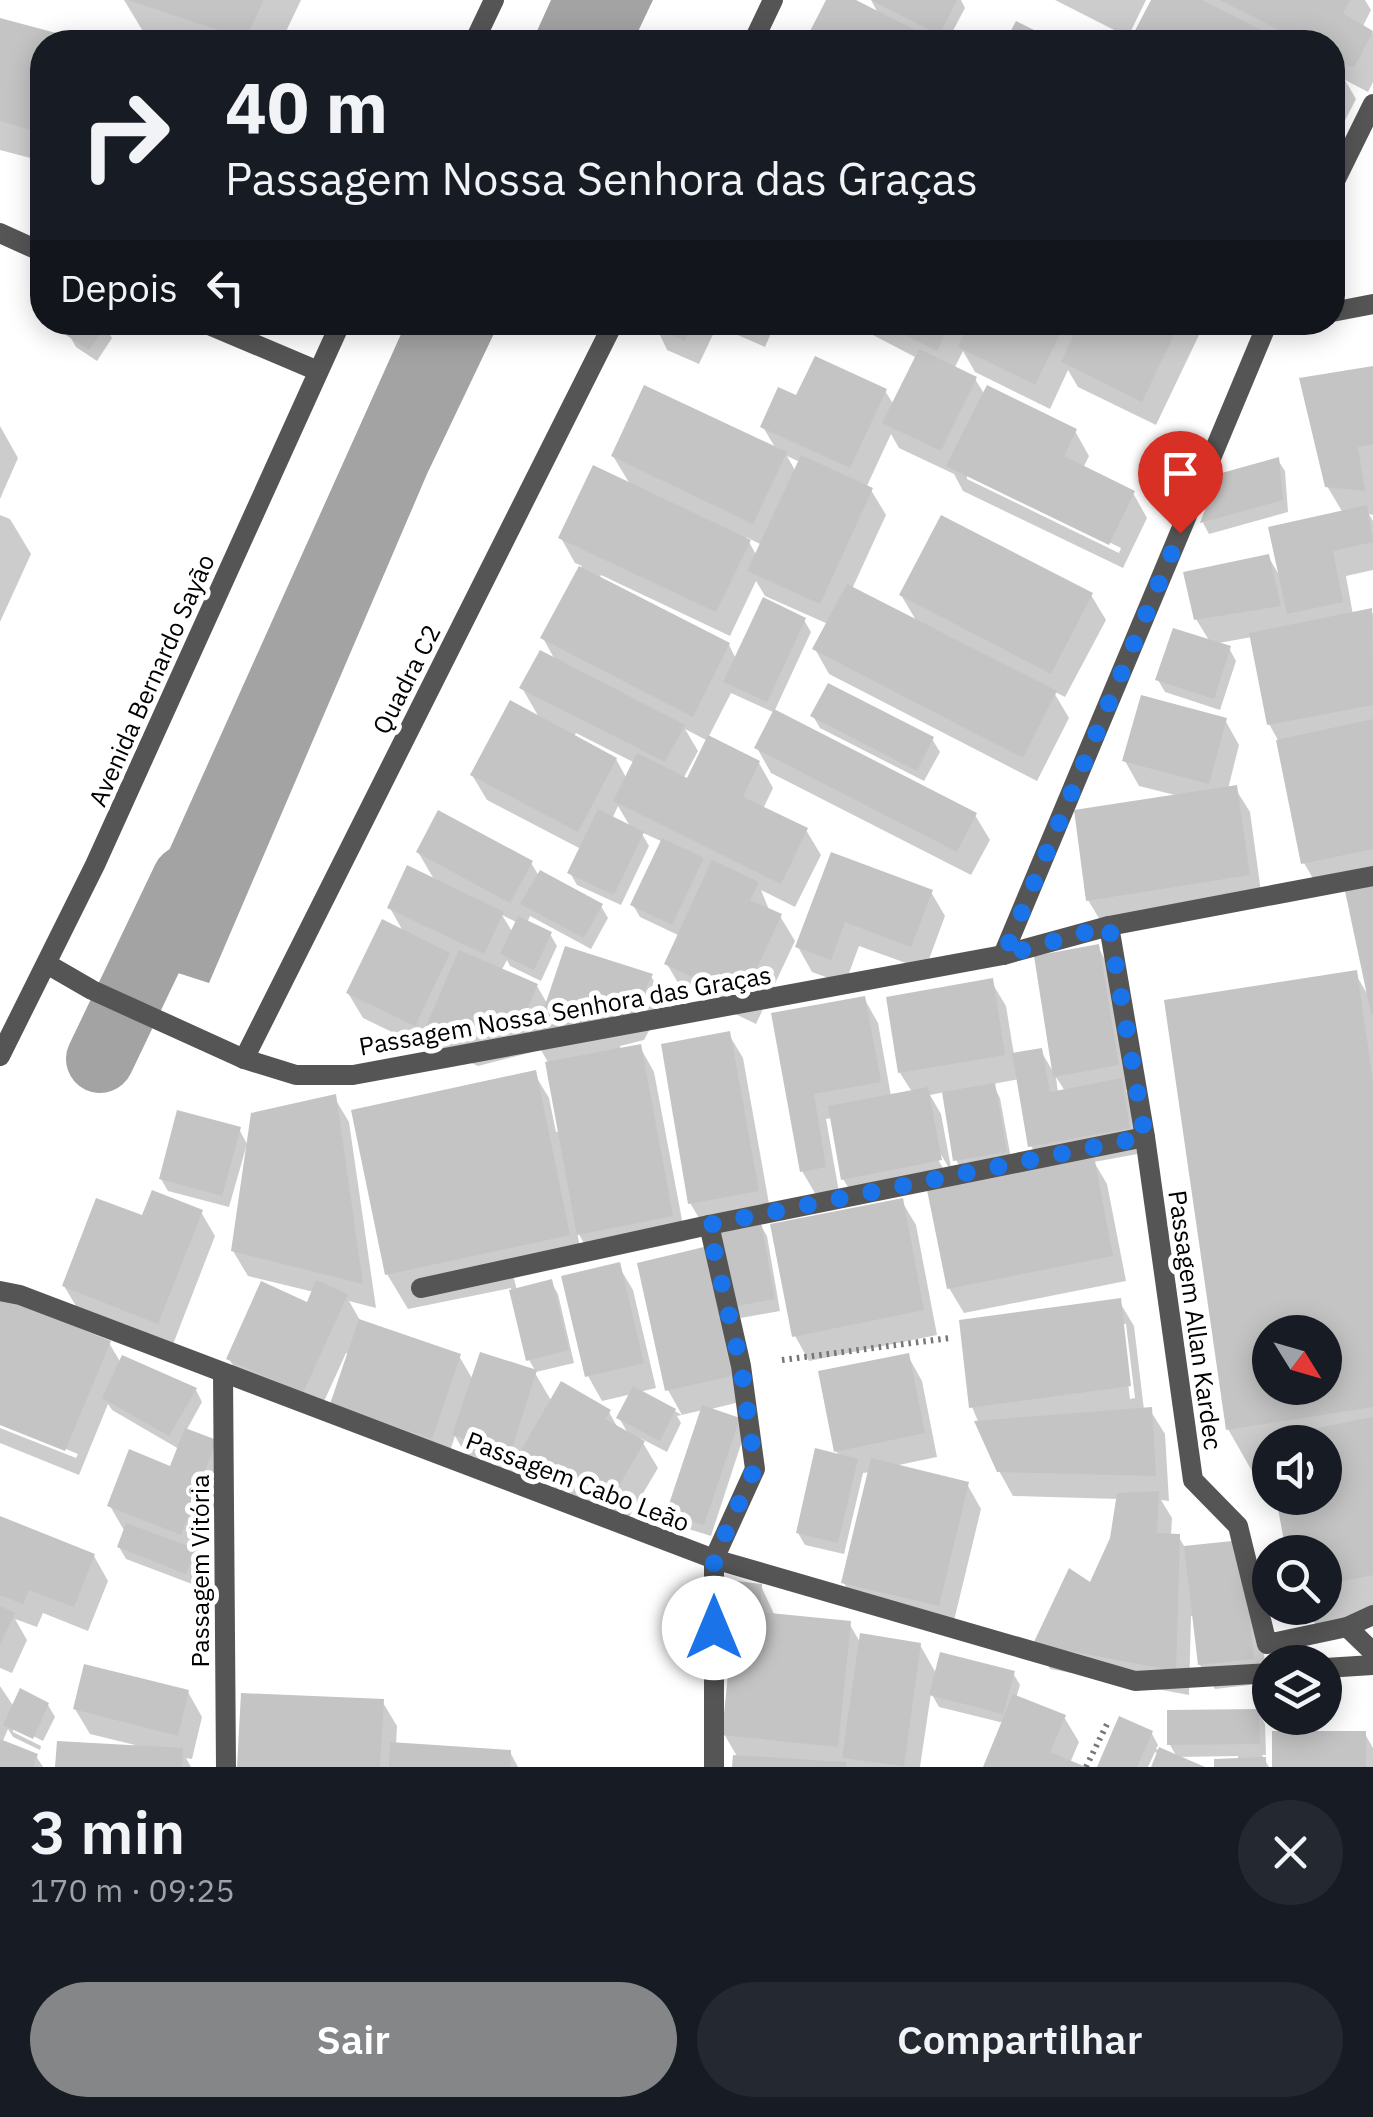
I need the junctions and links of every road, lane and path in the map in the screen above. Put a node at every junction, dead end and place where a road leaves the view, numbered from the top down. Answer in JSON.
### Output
{"nodes":[{"id":1,"x":494,"y":0,"type":"edge"},
{"id":2,"x":773,"y":0,"type":"edge"},
{"id":3,"x":480,"y":30,"type":"edge"},
{"id":4,"x":759,"y":30,"type":"edge"},
{"id":5,"x":1373,"y":104,"type":"edge"},
{"id":6,"x":1345,"y":161,"type":"edge"},
{"id":7,"x":0,"y":233,"type":"edge"},
{"id":8,"x":30,"y":247,"type":"edge"},
{"id":9,"x":1373,"y":304,"type":"edge"},
{"id":10,"x":1345,"y":309,"type":"edge"},
{"id":11,"x":233,"y":335,"type":"edge"},
{"id":12,"x":335,"y":335,"type":"edge"},
{"id":13,"x":607,"y":335,"type":"edge"},
{"id":14,"x":1263,"y":335,"type":"edge"},
{"id":15,"x":318,"y":370,"type":"junction"},
{"id":16,"x":1373,"y":876,"type":"edge"},
{"id":17,"x":1109,"y":926,"type":"junction"},
{"id":18,"x":1004,"y":955,"type":"junction"},
{"id":19,"x":47,"y":964,"type":"junction"},
{"id":20,"x":0,"y":1056,"type":"edge"},
{"id":21,"x":244,"y":1059,"type":"junction"},
{"id":22,"x":1145,"y":1137,"type":"junction"},
{"id":23,"x":708,"y":1225,"type":"junction"},
{"id":24,"x":421,"y":1288,"type":"dead end"},
{"id":25,"x":10,"y":1293,"type":"edge"},
{"id":26,"x":950,"y":1338,"type":"dead end"},
{"id":27,"x":741,"y":1366,"type":"junction"},
{"id":28,"x":223,"y":1374,"type":"junction"},
{"id":29,"x":714,"y":1559,"type":"junction"},
{"id":30,"x":1373,"y":1615,"type":"edge"},
{"id":31,"x":1347,"y":1627,"type":"junction"},
{"id":32,"x":1373,"y":1652,"type":"edge"},
{"id":33,"x":1373,"y":1665,"type":"edge"},
{"id":34,"x":1342,"y":1667,"type":"edge"},
{"id":35,"x":1252,"y":1673,"type":"edge"},
{"id":36,"x":226,"y":1767,"type":"edge"},
{"id":37,"x":714,"y":1767,"type":"edge"}],
"edges":[{"from":1,"to":3,"type":"street"},
{"from":2,"to":4,"type":"street"},
{"from":5,"to":6,"type":"street"},
{"from":7,"to":8,"type":"street"},
{"from":9,"to":10,"type":"street"},
{"from":11,"to":15,"type":"street"},
{"from":12,"to":15,"type":"street","name":"Avenida Bernardo Sayão"},
{"from":13,"to":21,"type":"street","name":"Quadra C2"},
{"from":14,"to":18,"type":"street"},
{"from":15,"to":19,"type":"street","name":"Avenida Bernardo Sayão"},
{"from":16,"to":17,"type":"street","name":"Passagem Nossa Senhora das Graças"},
{"from":17,"to":18,"type":"street","name":"Passagem Nossa Senhora das Graças"},
{"from":17,"to":22,"type":"street","name":"Passagem Allan Kardec"},
{"from":18,"to":21,"type":"street","name":"Passagem Nossa Senhora das Graças"},
{"from":19,"to":20,"type":"street","name":"Avenida Bernardo Sayão"},
{"from":19,"to":21,"type":"street","name":"Passagem Nossa Senhora das Graças"},
{"from":22,"to":23,"type":"street"},
{"from":22,"to":31,"type":"street","name":"Passagem Allan Kardec"},
{"from":23,"to":24,"type":"street"},
{"from":23,"to":27,"type":"street"},
{"from":25,"to":28,"type":"street","name":"Passagem Cabo Leão"},
{"from":26,"to":27,"type":"path"},
{"from":27,"to":29,"type":"street"},
{"from":28,"to":29,"type":"street","name":"Passagem Cabo Leão"},
{"from":28,"to":36,"type":"street","name":"Passagem Vitória"},
{"from":29,"to":35,"type":"street","name":"Passagem Cabo Leão"},
{"from":29,"to":37,"type":"street"},
{"from":30,"to":31,"type":"street"},
{"from":31,"to":32,"type":"street"},
{"from":33,"to":34,"type":"street"}]}
